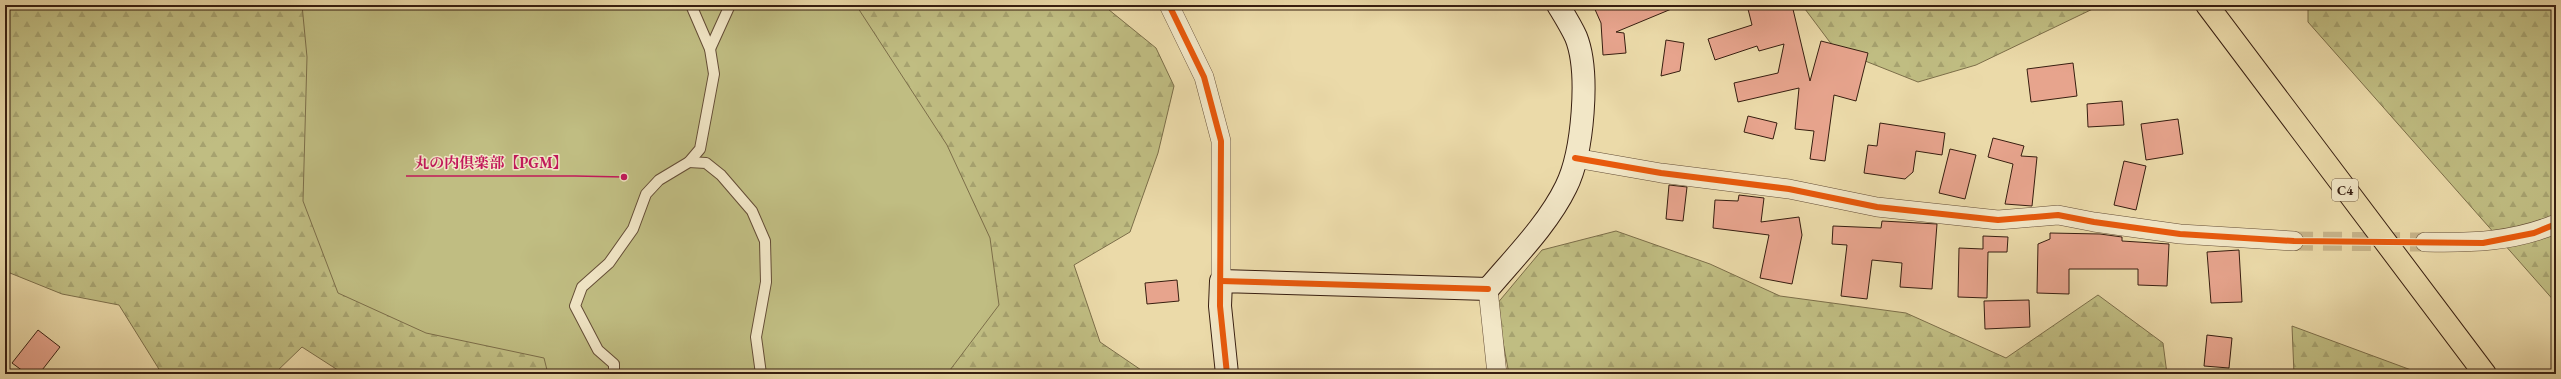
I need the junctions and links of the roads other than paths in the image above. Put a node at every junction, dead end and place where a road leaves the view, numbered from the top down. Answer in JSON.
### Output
{"nodes":[{"id":1,"x":691,"y":5,"type":"edge"},
{"id":2,"x":730,"y":5,"type":"edge"},
{"id":3,"x":1169,"y":5,"type":"edge"},
{"id":4,"x":1558,"y":5,"type":"edge"},
{"id":5,"x":2207,"y":5,"type":"edge"},
{"id":6,"x":710,"y":48,"type":"junction"},
{"id":7,"x":1575,"y":158,"type":"junction"},
{"id":8,"x":689,"y":162,"type":"junction"},
{"id":9,"x":2556,"y":224,"type":"edge"},
{"id":10,"x":2294,"y":241,"type":"tunnel mouth"},
{"id":11,"x":2425,"y":242,"type":"tunnel mouth"},
{"id":12,"x":1221,"y":281,"type":"junction"},
{"id":13,"x":1488,"y":289,"type":"junction"},
{"id":14,"x":614,"y":374,"type":"edge"},
{"id":15,"x":761,"y":374,"type":"edge"},
{"id":16,"x":1227,"y":374,"type":"edge"},
{"id":17,"x":1497,"y":374,"type":"edge"},
{"id":18,"x":2484,"y":374,"type":"edge"}],
"edges":[{"from":1,"to":6,"type":"lane"},
{"from":2,"to":6,"type":"lane"},
{"from":3,"to":12,"type":"street"},
{"from":4,"to":7,"type":"street"},
{"from":5,"to":18,"type":"highway","number":"C4"},
{"from":6,"to":8,"type":"lane"},
{"from":7,"to":10,"type":"street"},
{"from":7,"to":13,"type":"street"},
{"from":8,"to":14,"type":"lane"},
{"from":8,"to":15,"type":"lane"},
{"from":9,"to":11,"type":"street"},
{"from":12,"to":13,"type":"street"},
{"from":12,"to":16,"type":"street"},
{"from":13,"to":17,"type":"street"}]}
